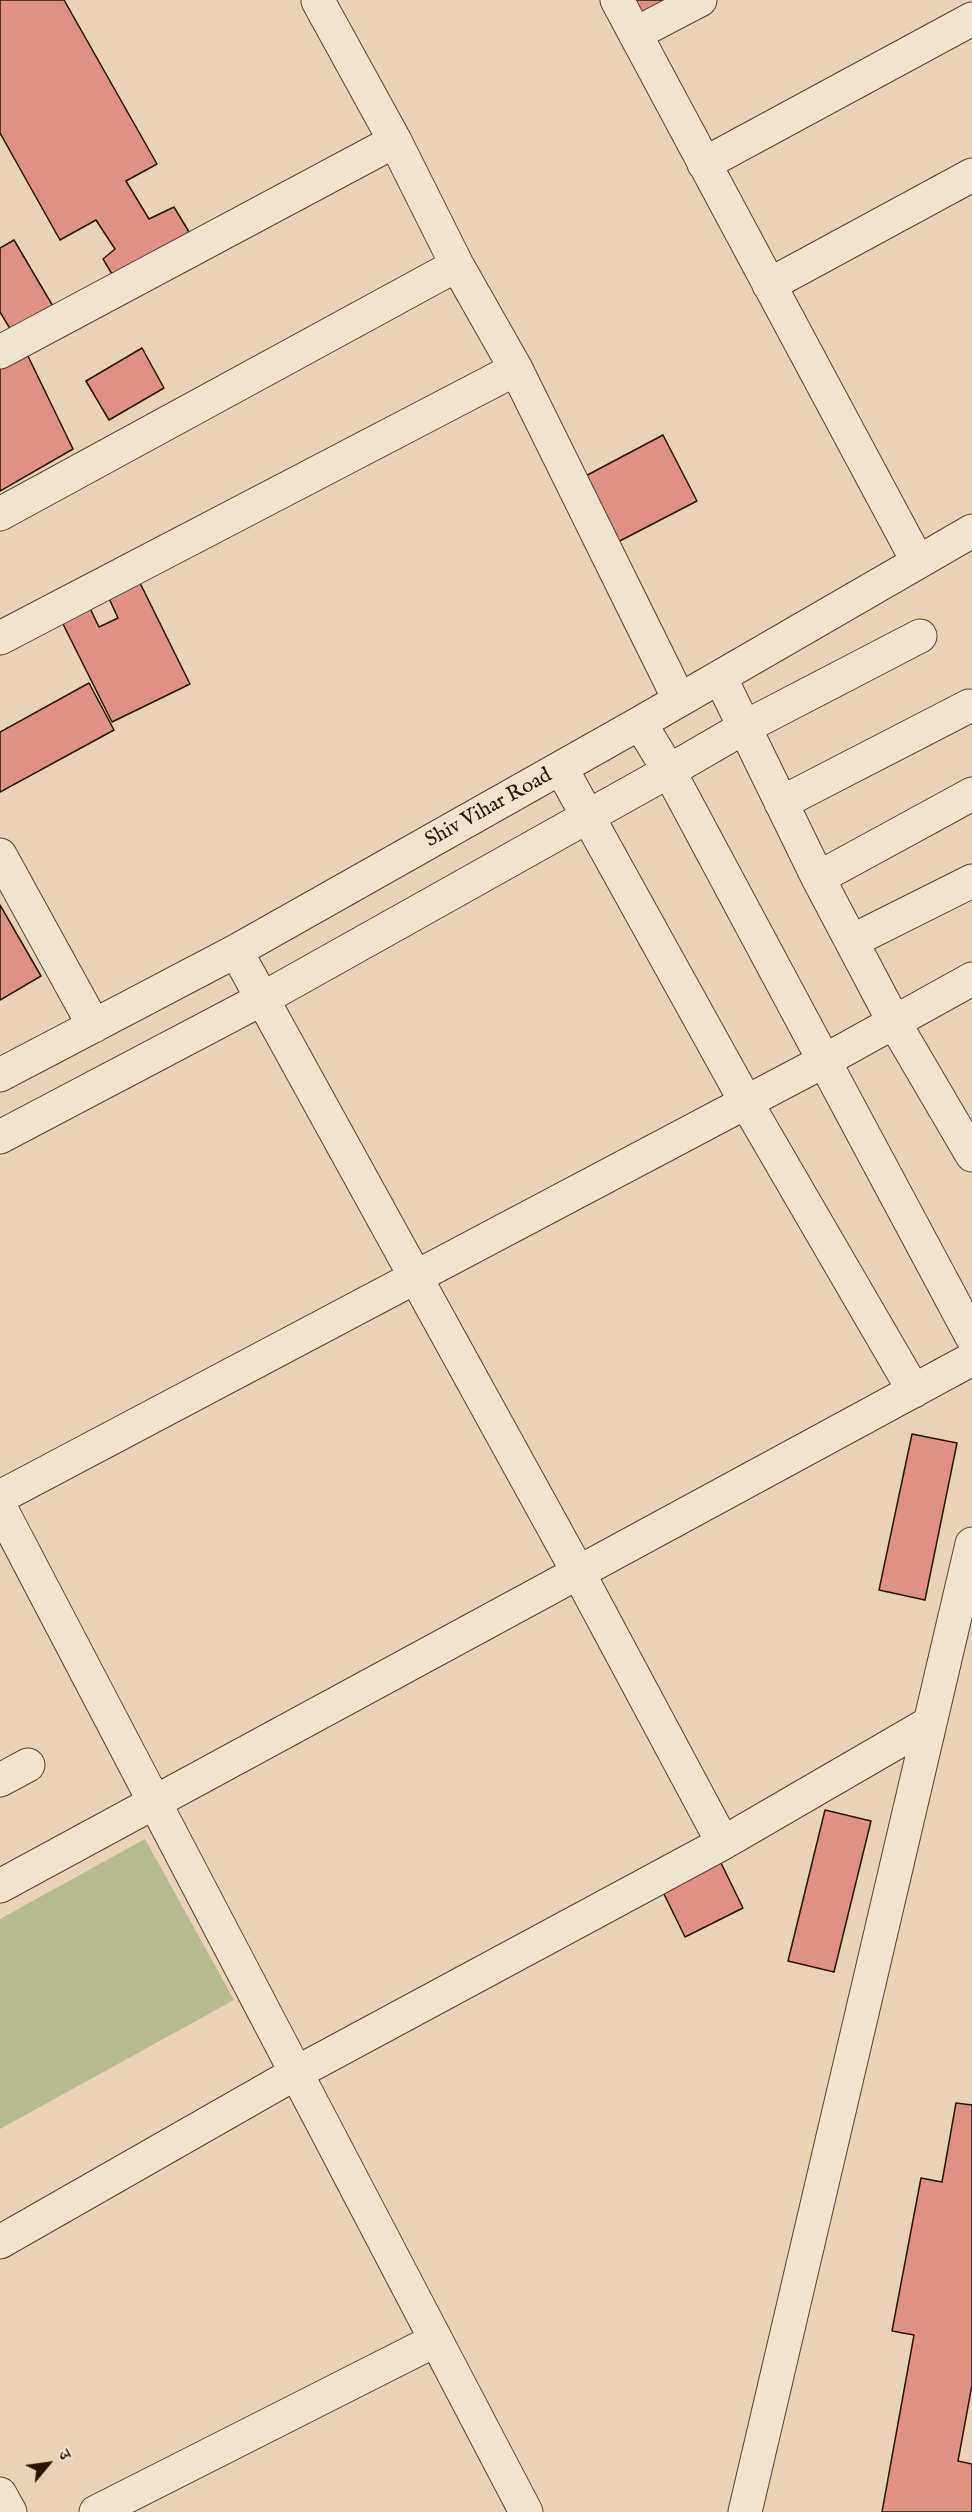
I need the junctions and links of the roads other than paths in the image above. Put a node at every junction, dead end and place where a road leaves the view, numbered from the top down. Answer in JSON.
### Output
{"nodes":[{"id":1,"x":616,"y":0,"type":"edge"},
{"id":2,"x":700,"y":0,"type":"edge"},
{"id":3,"x":318,"y":1,"type":"edge"},
{"id":4,"x":972,"y":19,"type":"edge"},
{"id":5,"x":635,"y":34,"type":"junction"},
{"id":6,"x":395,"y":141,"type":"junction"},
{"id":7,"x":704,"y":164,"type":"junction"},
{"id":8,"x":972,"y":175,"type":"edge"},
{"id":9,"x":458,"y":265,"type":"junction"},
{"id":10,"x":769,"y":285,"type":"junction"},
{"id":11,"x":0,"y":352,"type":"edge"},
{"id":12,"x":516,"y":369,"type":"junction"},
{"id":13,"x":0,"y":514,"type":"edge"},
{"id":14,"x":972,"y":531,"type":"edge"},
{"id":15,"x":918,"y":562,"type":"junction"},
{"id":16,"x":920,"y":636,"type":"dead end"},
{"id":17,"x":0,"y":638,"type":"edge"},
{"id":18,"x":720,"y":677,"type":"junction"},
{"id":19,"x":679,"y":699,"type":"junction"},
{"id":20,"x":969,"y":706,"type":"dead end"},
{"id":21,"x":640,"y":723,"type":"junction"},
{"id":22,"x":745,"y":727,"type":"junction"},
{"id":23,"x":561,"y":768,"type":"junction"},
{"id":24,"x":669,"y":771,"type":"junction"},
{"id":25,"x":972,"y":794,"type":"edge"},
{"id":26,"x":782,"y":803,"type":"junction"},
{"id":27,"x":588,"y":815,"type":"junction"},
{"id":28,"x":0,"y":855,"type":"edge"},
{"id":29,"x":818,"y":878,"type":"junction"},
{"id":30,"x":972,"y":881,"type":"edge"},
{"id":31,"x":852,"y":941,"type":"junction"},
{"id":32,"x":236,"y":951,"type":"junction"},
{"id":33,"x":972,"y":979,"type":"edge"},
{"id":34,"x":262,"y":999,"type":"junction"},
{"id":35,"x":894,"y":1022,"type":"junction"},
{"id":36,"x":94,"y":1026,"type":"junction"},
{"id":37,"x":824,"y":1061,"type":"junction"},
{"id":38,"x":0,"y":1076,"type":"edge"},
{"id":39,"x":746,"y":1102,"type":"junction"},
{"id":40,"x":0,"y":1137,"type":"edge"},
{"id":41,"x":972,"y":1155,"type":"edge"},
{"id":42,"x":415,"y":1276,"type":"junction"},
{"id":43,"x":972,"y":1337,"type":"edge"},
{"id":44,"x":972,"y":1359,"type":"edge"},
{"id":45,"x":914,"y":1391,"type":"junction"},
{"id":46,"x":0,"y":1497,"type":"edge"},
{"id":47,"x":0,"y":1507,"type":"edge"},
{"id":48,"x":972,"y":1544,"type":"edge"},
{"id":49,"x":578,"y":1572,"type":"junction"},
{"id":50,"x":928,"y":1724,"type":"junction"},
{"id":51,"x":153,"y":1801,"type":"junction"},
{"id":52,"x":723,"y":1843,"type":"junction"},
{"id":53,"x":0,"y":1886,"type":"edge"},
{"id":54,"x":296,"y":2073,"type":"junction"},
{"id":55,"x":0,"y":2242,"type":"edge"},
{"id":56,"x":436,"y":2340,"type":"junction"},
{"id":57,"x":0,"y":2494,"type":"edge"},
{"id":58,"x":10,"y":2512,"type":"edge"},
{"id":59,"x":96,"y":2512,"type":"edge"},
{"id":60,"x":526,"y":2512,"type":"edge"},
{"id":61,"x":745,"y":2512,"type":"edge"}],
"edges":[{"from":1,"to":5,"type":"street"},
{"from":2,"to":5,"type":"street"},
{"from":3,"to":6,"type":"street"},
{"from":4,"to":7,"type":"street"},
{"from":5,"to":7,"type":"street"},
{"from":6,"to":9,"type":"street"},
{"from":6,"to":11,"type":"street"},
{"from":7,"to":10,"type":"street"},
{"from":8,"to":10,"type":"street"},
{"from":9,"to":12,"type":"street"},
{"from":9,"to":13,"type":"street"},
{"from":10,"to":15,"type":"street"},
{"from":12,"to":17,"type":"street"},
{"from":12,"to":19,"type":"street"},
{"from":14,"to":15,"type":"street","name":"Shiv Vihar Road"},
{"from":15,"to":18,"type":"street","name":"Shiv Vihar Road"},
{"from":16,"to":22,"type":"street"},
{"from":18,"to":19,"type":"street","name":"Shiv Vihar Road"},
{"from":18,"to":22,"type":"street"},
{"from":19,"to":21,"type":"street","name":"Shiv Vihar Road"},
{"from":20,"to":26,"type":"street"},
{"from":21,"to":23,"type":"street","name":"Shiv Vihar Road"},
{"from":21,"to":24,"type":"street"},
{"from":22,"to":24,"type":"street"},
{"from":22,"to":26,"type":"street"},
{"from":23,"to":27,"type":"street"},
{"from":23,"to":32,"type":"street","name":"Shiv Vihar Road"},
{"from":24,"to":27,"type":"street"},
{"from":24,"to":37,"type":"street"},
{"from":25,"to":29,"type":"street"},
{"from":26,"to":29,"type":"street"},
{"from":27,"to":34,"type":"street"},
{"from":27,"to":39,"type":"street"},
{"from":28,"to":36,"type":"street"},
{"from":29,"to":31,"type":"street"},
{"from":30,"to":31,"type":"street"},
{"from":31,"to":35,"type":"street"},
{"from":32,"to":34,"type":"street"},
{"from":32,"to":36,"type":"street","name":"Shiv Vihar Road"},
{"from":33,"to":35,"type":"street"},
{"from":34,"to":40,"type":"street"},
{"from":34,"to":42,"type":"street"},
{"from":35,"to":37,"type":"street"},
{"from":35,"to":41,"type":"street"},
{"from":36,"to":38,"type":"street","name":"Shiv Vihar Road"},
{"from":37,"to":39,"type":"street"},
{"from":37,"to":43,"type":"street"},
{"from":39,"to":42,"type":"street"},
{"from":39,"to":45,"type":"street"},
{"from":42,"to":46,"type":"street"},
{"from":42,"to":49,"type":"street"},
{"from":44,"to":45,"type":"street"},
{"from":45,"to":49,"type":"street"},
{"from":47,"to":51,"type":"street"},
{"from":48,"to":50,"type":"street"},
{"from":49,"to":51,"type":"street"},
{"from":49,"to":52,"type":"street"},
{"from":50,"to":52,"type":"street"},
{"from":50,"to":61,"type":"street"},
{"from":51,"to":53,"type":"street"},
{"from":51,"to":54,"type":"street"},
{"from":52,"to":54,"type":"street"},
{"from":54,"to":55,"type":"street"},
{"from":54,"to":56,"type":"street"},
{"from":56,"to":59,"type":"street"},
{"from":56,"to":60,"type":"street"},
{"from":57,"to":58,"type":"street"}]}
